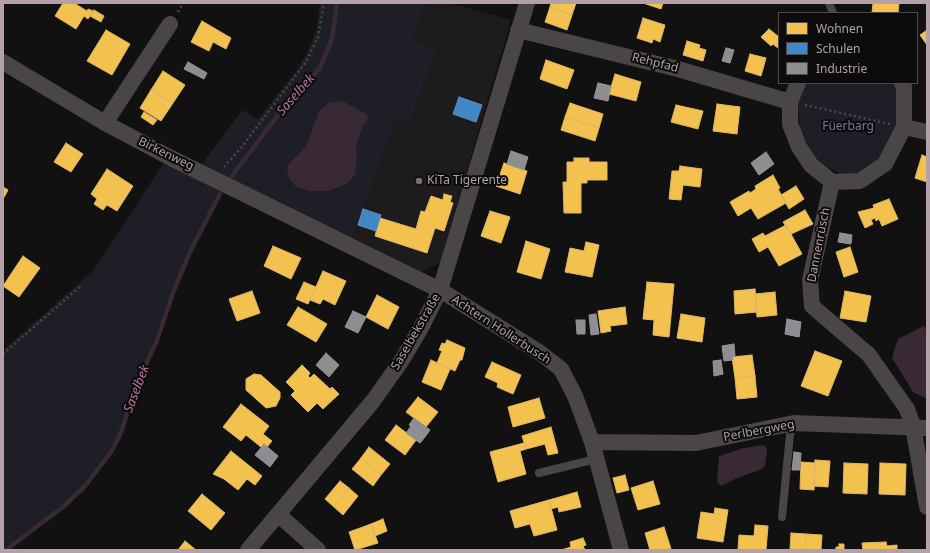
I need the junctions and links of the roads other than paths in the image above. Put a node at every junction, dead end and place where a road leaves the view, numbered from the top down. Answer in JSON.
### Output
{"nodes":[{"id":1,"x":526,"y":3,"type":"edge"},
{"id":2,"x":170,"y":24,"type":"dead end"},
{"id":3,"x":518,"y":30,"type":"junction"},
{"id":4,"x":3,"y":62,"type":"edge"},
{"id":5,"x":798,"y":84,"type":"edge"},
{"id":6,"x":902,"y":84,"type":"edge"},
{"id":7,"x":790,"y":102,"type":"junction"},
{"id":8,"x":105,"y":123,"type":"junction"},
{"id":9,"x":904,"y":127,"type":"junction"},
{"id":10,"x":927,"y":132,"type":"edge"},
{"id":11,"x":221,"y":181,"type":"joint"},
{"id":12,"x":832,"y":182,"type":"junction"},
{"id":13,"x":440,"y":290,"type":"junction"},
{"id":14,"x":791,"y":424,"type":"junction"},
{"id":15,"x":920,"y":427,"type":"edge"},
{"id":16,"x":592,"y":442,"type":"junction"},
{"id":17,"x":596,"y":459,"type":"junction"},
{"id":18,"x":539,"y":473,"type":"dead end"},
{"id":19,"x":927,"y":507,"type":"edge"},
{"id":20,"x":279,"y":515,"type":"junction"},
{"id":21,"x":782,"y":516,"type":"dead end"},
{"id":22,"x":248,"y":550,"type":"edge"},
{"id":23,"x":318,"y":550,"type":"edge"},
{"id":24,"x":621,"y":550,"type":"edge"}],
"edges":[{"from":1,"to":3,"type":"street","name":"Saselbekstraße"},
{"from":2,"to":8,"type":"street"},
{"from":3,"to":7,"type":"street","name":"Rehpfad"},
{"from":3,"to":13,"type":"street","name":"Saselbekstraße"},
{"from":4,"to":8,"type":"street","name":"Birkenweg"},
{"from":5,"to":7,"type":"street"},
{"from":6,"to":9,"type":"street"},
{"from":7,"to":12,"type":"street"},
{"from":8,"to":11,"type":"street","name":"Birkenweg"},
{"from":9,"to":10,"type":"street"},
{"from":9,"to":12,"type":"street"},
{"from":11,"to":13,"type":"street","name":"Achtern Hollerbusch"},
{"from":12,"to":15,"type":"street","name":"Dannenrüsch"},
{"from":13,"to":16,"type":"street","name":"Achtern Hollerbusch"},
{"from":13,"to":20,"type":"street","name":"Saselbekstraße"},
{"from":14,"to":15,"type":"street","name":"Perlbergweg"},
{"from":14,"to":16,"type":"street","name":"Perlbergweg"},
{"from":14,"to":21,"type":"lane"},
{"from":15,"to":19,"type":"street","name":"Dannenrüsch"},
{"from":16,"to":17,"type":"street","name":"Achtern Hollerbusch"},
{"from":17,"to":18,"type":"lane"},
{"from":17,"to":24,"type":"street","name":"Achtern Hollerbusch"},
{"from":20,"to":22,"type":"street","name":"Saselbekstraße"},
{"from":20,"to":23,"type":"street"}]}
